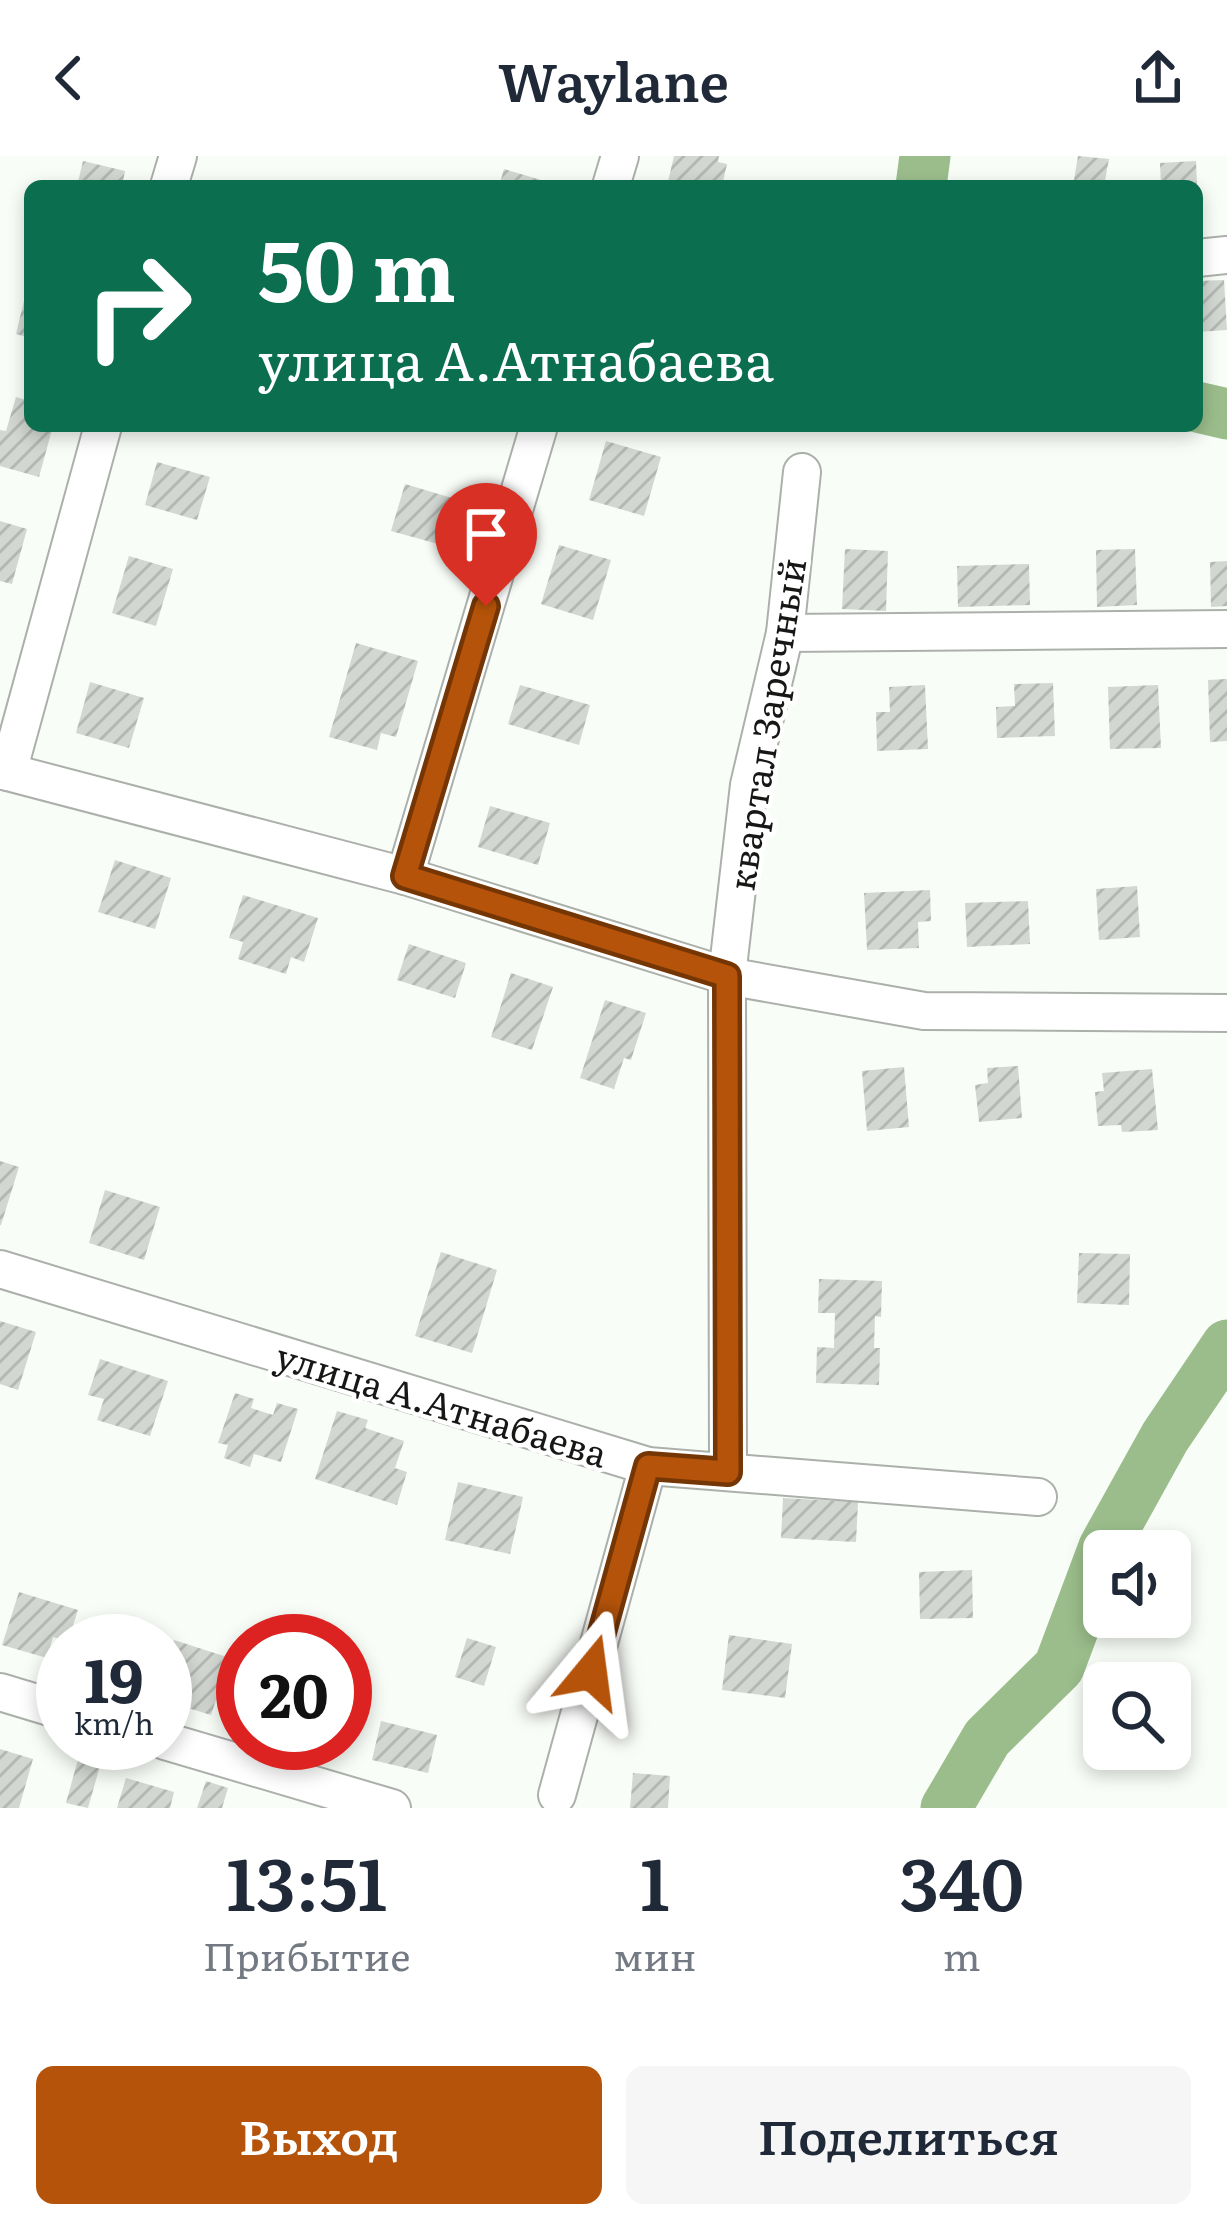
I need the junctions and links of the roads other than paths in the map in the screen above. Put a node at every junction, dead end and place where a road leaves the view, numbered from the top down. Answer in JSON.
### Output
{"nodes":[{"id":1,"x":101,"y":432,"type":"edge"},
{"id":2,"x":537,"y":432,"type":"edge"},
{"id":3,"x":802,"y":472,"type":"dead end"},
{"id":4,"x":1227,"y":629,"type":"edge"},
{"id":5,"x":785,"y":633,"type":"junction"},
{"id":6,"x":4,"y":771,"type":"edge"},
{"id":7,"x":405,"y":876,"type":"junction"},
{"id":8,"x":727,"y":976,"type":"junction"},
{"id":9,"x":1227,"y":1013,"type":"edge"},
{"id":10,"x":0,"y":1269,"type":"edge"},
{"id":11,"x":648,"y":1466,"type":"junction"},
{"id":12,"x":728,"y":1472,"type":"junction"},
{"id":13,"x":1038,"y":1497,"type":"dead end"},
{"id":14,"x":0,"y":1692,"type":"edge"},
{"id":15,"x":36,"y":1703,"type":"edge"},
{"id":16,"x":192,"y":1749,"type":"edge"},
{"id":17,"x":557,"y":1795,"type":"dead end"},
{"id":18,"x":392,"y":1808,"type":"edge"}],
"edges":[{"from":1,"to":6,"type":"street"},
{"from":2,"to":7,"type":"street"},
{"from":3,"to":5,"type":"street","name":"квартал Заречный"},
{"from":4,"to":5,"type":"street"},
{"from":5,"to":8,"type":"street","name":"квартал Заречный"},
{"from":6,"to":7,"type":"street"},
{"from":7,"to":8,"type":"street"},
{"from":8,"to":9,"type":"street"},
{"from":8,"to":12,"type":"street","name":"квартал Заречный"},
{"from":10,"to":11,"type":"street","name":"улица А.Атнабаева"},
{"from":11,"to":12,"type":"street","name":"улица А.Атнабаева"},
{"from":11,"to":17,"type":"street"},
{"from":12,"to":13,"type":"street","name":"улица А.Атнабаева"},
{"from":14,"to":15,"type":"street"},
{"from":16,"to":18,"type":"street"}]}
